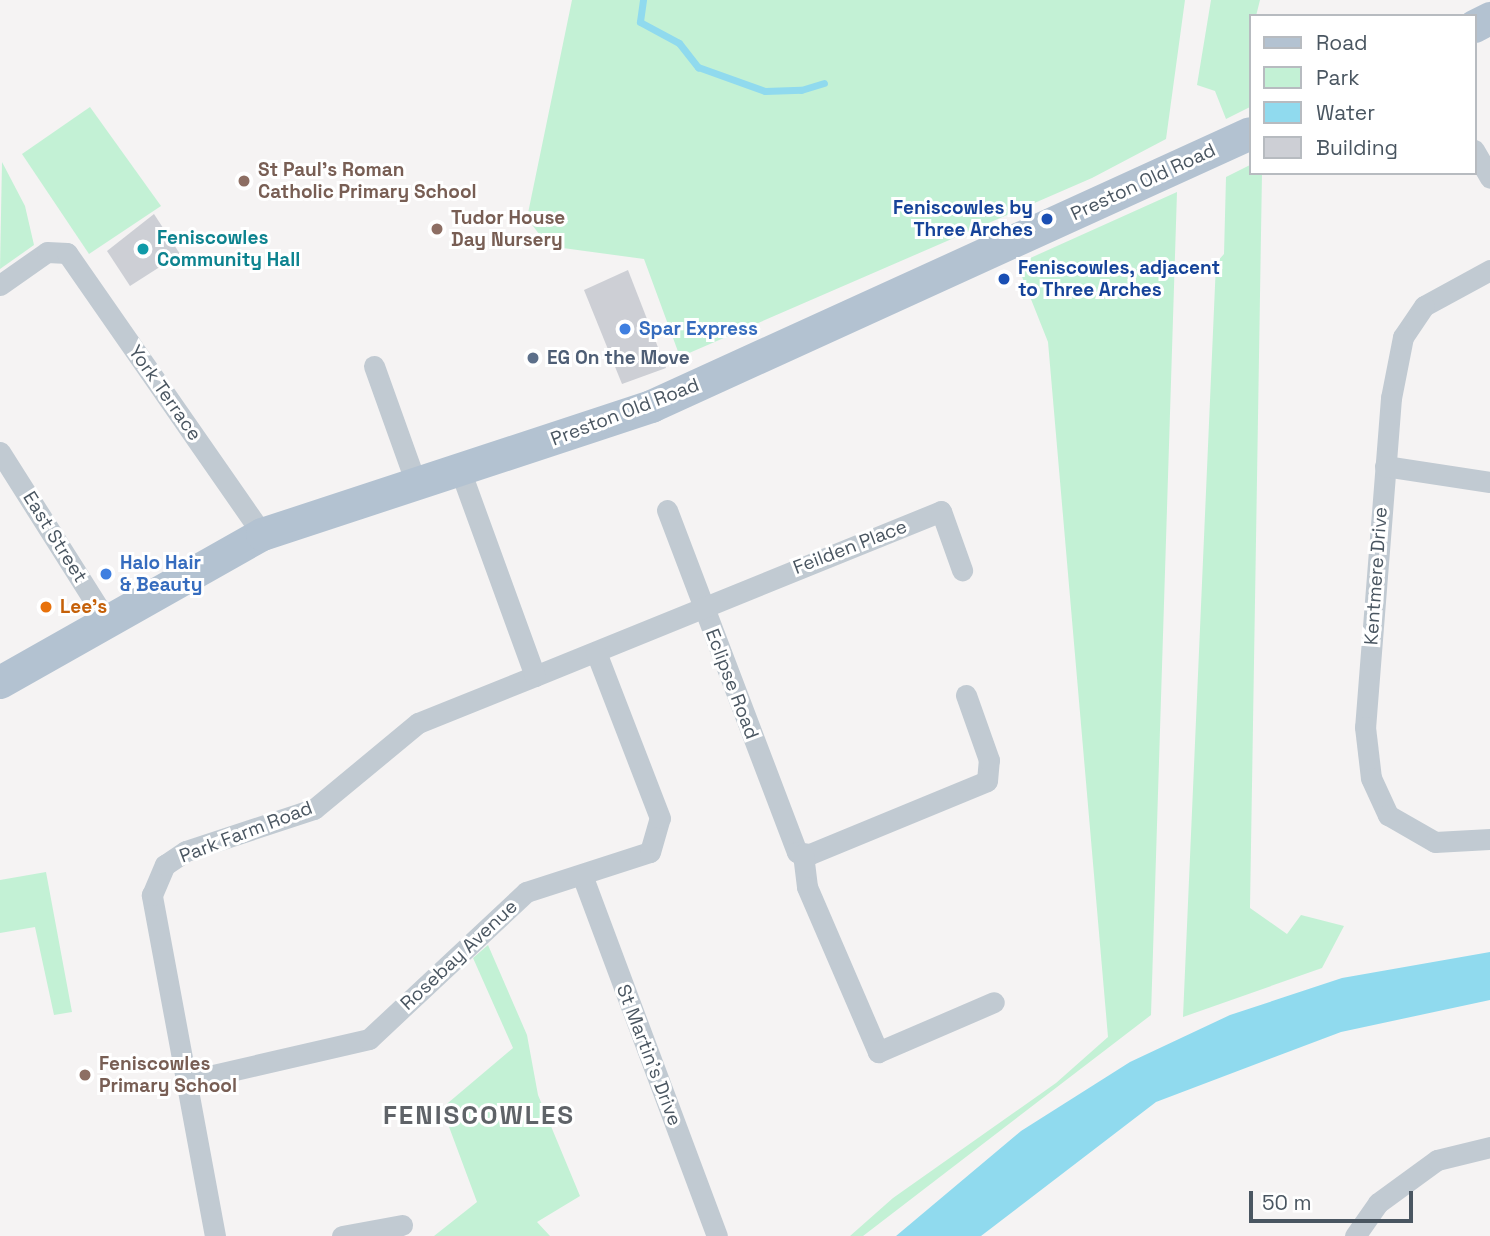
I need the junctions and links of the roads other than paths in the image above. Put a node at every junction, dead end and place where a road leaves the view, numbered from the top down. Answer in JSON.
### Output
{"nodes":[{"id":1,"x":1248,"y":134,"type":"edge"},
{"id":2,"x":1476,"y":154,"type":"edge"},
{"id":3,"x":1490,"y":178,"type":"edge"},
{"id":4,"x":1490,"y":270,"type":"edge"},
{"id":5,"x":0,"y":285,"type":"edge"},
{"id":6,"x":374,"y":366,"type":"dead end"},
{"id":7,"x":0,"y":452,"type":"edge"},
{"id":8,"x":1385,"y":466,"type":"junction"},
{"id":9,"x":460,"y":470,"type":"junction"},
{"id":10,"x":1490,"y":482,"type":"edge"},
{"id":11,"x":416,"y":484,"type":"junction"},
{"id":12,"x":667,"y":510,"type":"dead end"},
{"id":13,"x":262,"y":534,"type":"junction"},
{"id":14,"x":962,"y":570,"type":"dead end"},
{"id":15,"x":701,"y":605,"type":"junction"},
{"id":16,"x":108,"y":623,"type":"junction"},
{"id":17,"x":596,"y":652,"type":"junction"},
{"id":18,"x":535,"y":676,"type":"junction"},
{"id":19,"x":0,"y":682,"type":"edge"},
{"id":20,"x":965,"y":695,"type":"dead end"},
{"id":21,"x":1490,"y":839,"type":"edge"},
{"id":22,"x":803,"y":854,"type":"junction"},
{"id":23,"x":582,"y":875,"type":"junction"},
{"id":24,"x":994,"y":1002,"type":"dead end"},
{"id":25,"x":187,"y":1081,"type":"junction"},
{"id":26,"x":1490,"y":1147,"type":"edge"},
{"id":27,"x":402,"y":1224,"type":"dead end"},
{"id":28,"x":215,"y":1236,"type":"edge"},
{"id":29,"x":342,"y":1236,"type":"edge"},
{"id":30,"x":717,"y":1236,"type":"edge"},
{"id":31,"x":1355,"y":1236,"type":"edge"}],
"edges":[{"from":1,"to":9,"type":"main road","name":"Preston Old Road"},
{"from":2,"to":3,"type":"street"},
{"from":4,"to":8,"type":"street","name":"Kentmere Drive"},
{"from":5,"to":13,"type":"street","name":"York Terrace"},
{"from":6,"to":11,"type":"street"},
{"from":7,"to":16,"type":"street","name":"East Street"},
{"from":8,"to":10,"type":"street"},
{"from":8,"to":21,"type":"street","name":"Kentmere Drive"},
{"from":9,"to":11,"type":"main road","name":"Preston Old Road"},
{"from":9,"to":18,"type":"street"},
{"from":11,"to":13,"type":"main road","name":"Preston Old Road"},
{"from":12,"to":15,"type":"street","name":"Eclipse Road"},
{"from":13,"to":16,"type":"main road","name":"Preston Old Road"},
{"from":14,"to":15,"type":"street","name":"Feilden Place"},
{"from":15,"to":17,"type":"street","name":"Park Farm Road"},
{"from":15,"to":22,"type":"street","name":"Eclipse Road"},
{"from":16,"to":19,"type":"main road","name":"Preston Old Road"},
{"from":17,"to":18,"type":"street","name":"Park Farm Road"},
{"from":17,"to":23,"type":"street","name":"Rosebay Avenue"},
{"from":18,"to":25,"type":"street","name":"Park Farm Road"},
{"from":20,"to":22,"type":"street"},
{"from":22,"to":24,"type":"street","name":"Eclipse Road"},
{"from":23,"to":25,"type":"street","name":"Rosebay Avenue"},
{"from":23,"to":30,"type":"street","name":"St Martin's Drive"},
{"from":25,"to":28,"type":"street","name":"Park Farm Road"},
{"from":26,"to":31,"type":"street"},
{"from":27,"to":29,"type":"street"}]}
